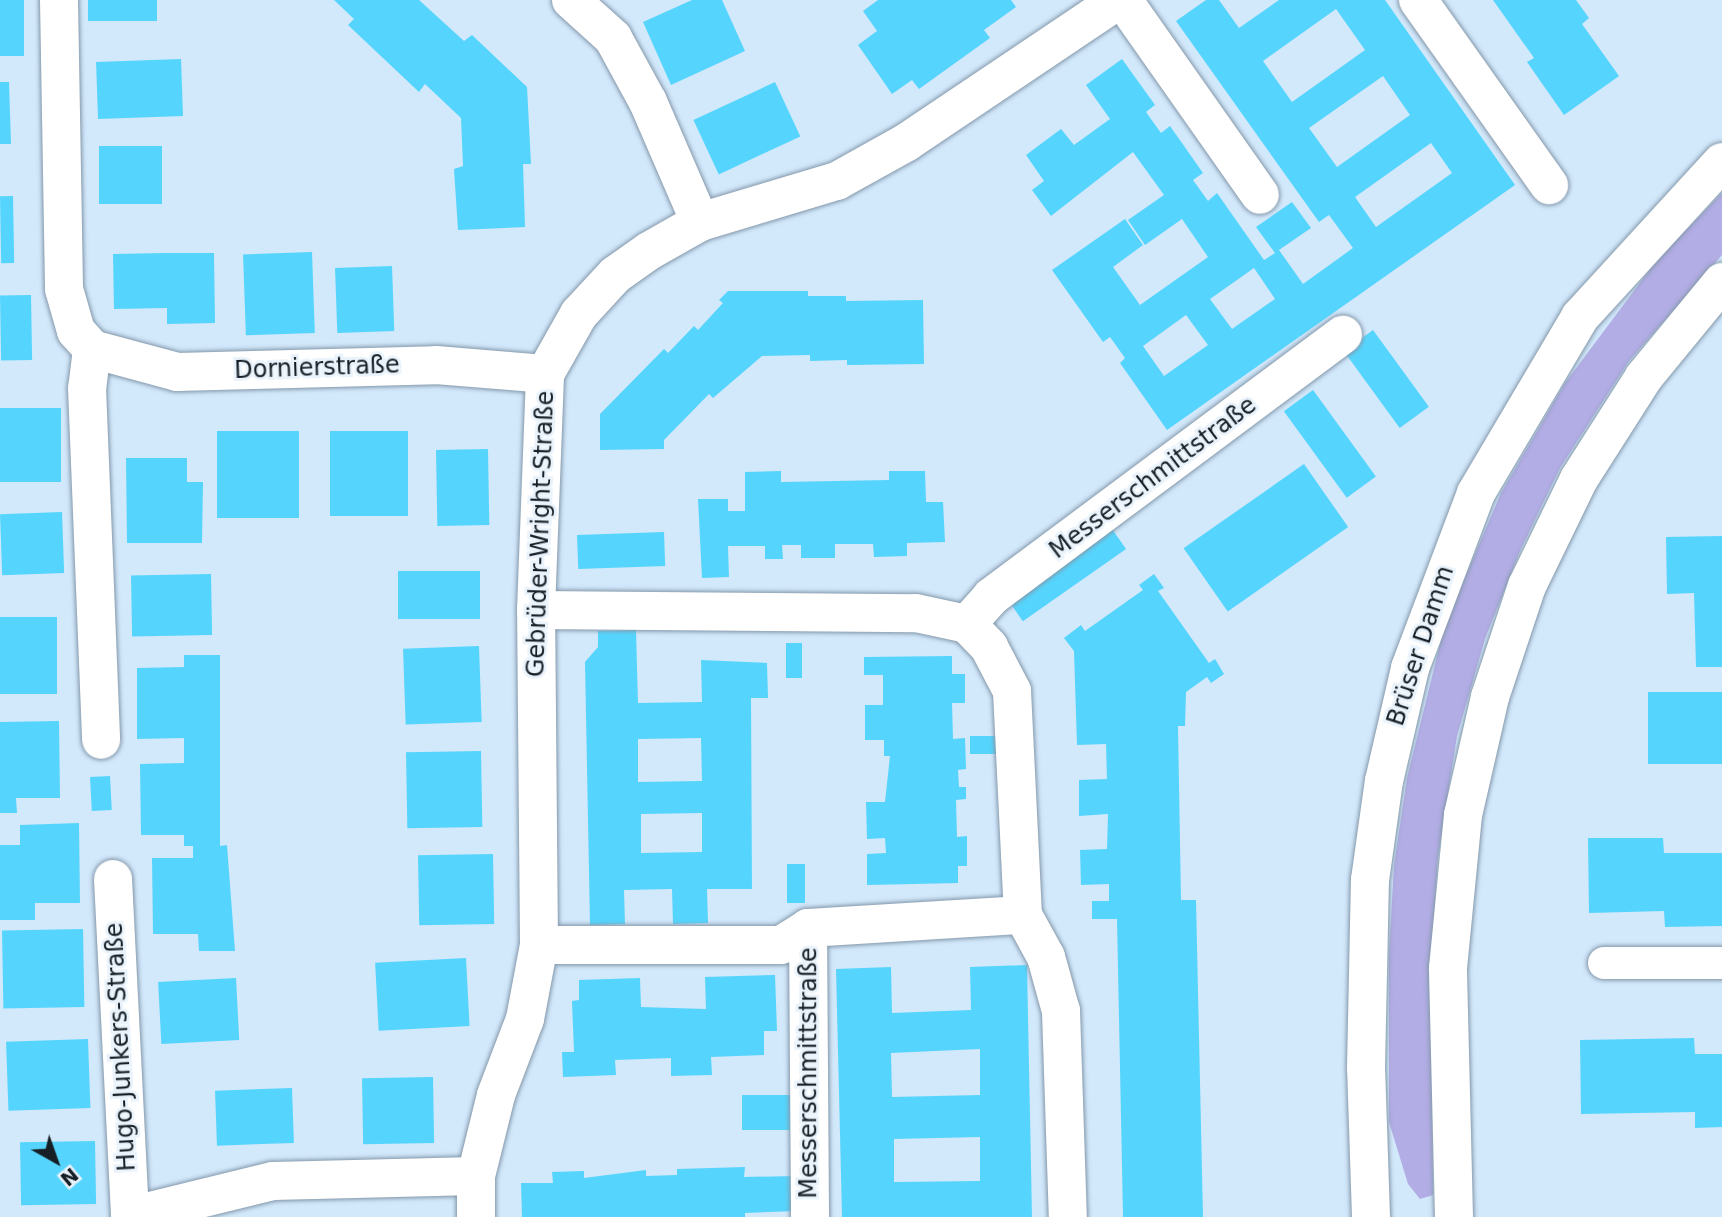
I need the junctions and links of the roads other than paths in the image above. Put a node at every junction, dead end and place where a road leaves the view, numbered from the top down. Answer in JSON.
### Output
{"nodes":[{"id":1,"x":59,"y":0,"type":"edge"},
{"id":2,"x":571,"y":0,"type":"edge"},
{"id":3,"x":1121,"y":0,"type":"edge"},
{"id":4,"x":1418,"y":0,"type":"edge"},
{"id":5,"x":1722,"y":162,"type":"edge"},
{"id":6,"x":1549,"y":185,"type":"dead end"},
{"id":7,"x":1260,"y":195,"type":"dead end"},
{"id":8,"x":699,"y":222,"type":"junction"},
{"id":9,"x":1722,"y":282,"type":"edge"},
{"id":10,"x":1343,"y":335,"type":"dead end"},
{"id":11,"x":92,"y":349,"type":"junction"},
{"id":12,"x":545,"y":374,"type":"junction"},
{"id":13,"x":536,"y":610,"type":"junction"},
{"id":14,"x":967,"y":624,"type":"junction"},
{"id":15,"x":101,"y":740,"type":"dead end"},
{"id":16,"x":113,"y":878,"type":"dead end"},
{"id":17,"x":1023,"y":915,"type":"junction"},
{"id":18,"x":808,"y":928,"type":"junction"},
{"id":19,"x":540,"y":945,"type":"junction"},
{"id":20,"x":1722,"y":962,"type":"edge"},
{"id":21,"x":1604,"y":963,"type":"dead end"},
{"id":22,"x":477,"y":1176,"type":"junction"},
{"id":23,"x":130,"y":1217,"type":"edge"},
{"id":24,"x":476,"y":1217,"type":"edge"},
{"id":25,"x":810,"y":1217,"type":"edge"},
{"id":26,"x":1068,"y":1217,"type":"edge"},
{"id":27,"x":1371,"y":1217,"type":"edge"},
{"id":28,"x":1454,"y":1217,"type":"edge"}],
"edges":[{"from":1,"to":11,"type":"street"},
{"from":2,"to":8,"type":"street"},
{"from":3,"to":7,"type":"street","name":"Gebrüder-Wright-Straße"},
{"from":3,"to":8,"type":"street","name":"Gebrüder-Wright-Straße"},
{"from":4,"to":6,"type":"street"},
{"from":5,"to":27,"type":"street","name":"Brüser Damm"},
{"from":8,"to":12,"type":"street","name":"Gebrüder-Wright-Straße"},
{"from":9,"to":28,"type":"street"},
{"from":10,"to":14,"type":"street","name":"Messerschmittstraße"},
{"from":11,"to":12,"type":"street","name":"Dornierstraße"},
{"from":11,"to":15,"type":"street"},
{"from":12,"to":13,"type":"street","name":"Gebrüder-Wright-Straße"},
{"from":13,"to":14,"type":"street"},
{"from":13,"to":19,"type":"street","name":"Gebrüder-Wright-Straße"},
{"from":14,"to":17,"type":"street"},
{"from":16,"to":23,"type":"street","name":"Hugo-Junkers-Straße"},
{"from":17,"to":18,"type":"street","name":"Messerschmittstraße"},
{"from":17,"to":26,"type":"street"},
{"from":18,"to":19,"type":"street","name":"Messerschmittstraße"},
{"from":18,"to":25,"type":"street","name":"Messerschmittstraße"},
{"from":19,"to":22,"type":"street","name":"Gebrüder-Wright-Straße"},
{"from":20,"to":21,"type":"street"},
{"from":22,"to":23,"type":"street","name":"Hugo-Junkers-Straße"},
{"from":22,"to":24,"type":"street","name":"Gebrüder-Wright-Straße"}]}
